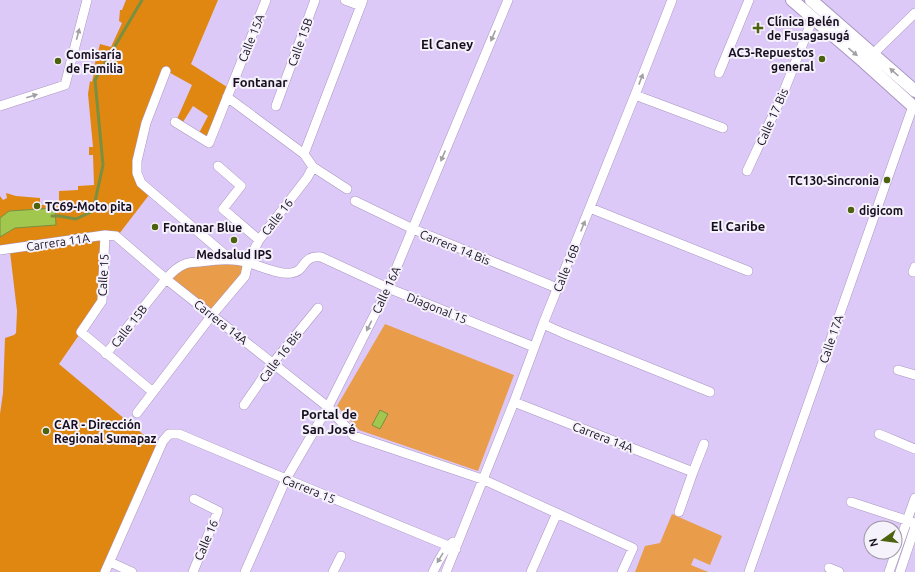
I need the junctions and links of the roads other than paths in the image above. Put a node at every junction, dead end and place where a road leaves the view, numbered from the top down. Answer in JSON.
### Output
{"nodes":[{"id":1,"x":87,"y":0,"type":"edge"},
{"id":2,"x":266,"y":0,"type":"edge"},
{"id":3,"x":315,"y":0,"type":"edge"},
{"id":4,"x":345,"y":0,"type":"edge"},
{"id":5,"x":508,"y":0,"type":"edge"},
{"id":6,"x":672,"y":0,"type":"edge"},
{"id":7,"x":749,"y":0,"type":"edge"},
{"id":8,"x":792,"y":0,"type":"edge"},
{"id":9,"x":811,"y":0,"type":"edge"},
{"id":10,"x":362,"y":3,"type":"edge"},
{"id":11,"x":915,"y":14,"type":"edge"},
{"id":12,"x":813,"y":18,"type":"junction"},
{"id":13,"x":873,"y":54,"type":"junction"},
{"id":14,"x":166,"y":71,"type":"dead end"},
{"id":15,"x":718,"y":73,"type":"dead end"},
{"id":16,"x":915,"y":91,"type":"edge"},
{"id":17,"x":635,"y":95,"type":"junction"},
{"id":18,"x":227,"y":97,"type":"junction"},
{"id":19,"x":0,"y":106,"type":"edge"},
{"id":20,"x":276,"y":106,"type":"dead end"},
{"id":21,"x":914,"y":107,"type":"edge"},
{"id":22,"x":175,"y":122,"type":"dead end"},
{"id":23,"x":723,"y":128,"type":"dead end"},
{"id":24,"x":304,"y":154,"type":"junction"},
{"id":25,"x":218,"y":166,"type":"dead end"},
{"id":26,"x":314,"y":167,"type":"junction"},
{"id":27,"x":747,"y":171,"type":"dead end"},
{"id":28,"x":347,"y":189,"type":"dead end"},
{"id":29,"x":354,"y":201,"type":"dead end"},
{"id":30,"x":590,"y":208,"type":"junction"},
{"id":31,"x":413,"y":229,"type":"junction"},
{"id":32,"x":105,"y":235,"type":"junction"},
{"id":33,"x":116,"y":236,"type":"joint"},
{"id":34,"x":259,"y":240,"type":"junction"},
{"id":35,"x":0,"y":250,"type":"edge"},
{"id":36,"x":230,"y":259,"type":"junction"},
{"id":37,"x":248,"y":262,"type":"junction"},
{"id":38,"x":748,"y":271,"type":"dead end"},
{"id":39,"x":166,"y":279,"type":"junction"},
{"id":40,"x":388,"y":288,"type":"junction"},
{"id":41,"x":557,"y":288,"type":"junction"},
{"id":42,"x":318,"y":308,"type":"dead end"},
{"id":43,"x":212,"y":315,"type":"junction"},
{"id":44,"x":543,"y":324,"type":"junction"},
{"id":45,"x":534,"y":347,"type":"junction"},
{"id":46,"x":106,"y":354,"type":"junction"},
{"id":47,"x":274,"y":363,"type":"junction"},
{"id":48,"x":898,"y":370,"type":"dead end"},
{"id":49,"x":915,"y":375,"type":"edge"},
{"id":50,"x":153,"y":392,"type":"junction"},
{"id":51,"x":710,"y":392,"type":"dead end"},
{"id":52,"x":514,"y":402,"type":"junction"},
{"id":53,"x":244,"y":405,"type":"dead end"},
{"id":54,"x":328,"y":407,"type":"junction"},
{"id":55,"x":137,"y":413,"type":"dead end"},
{"id":56,"x":879,"y":434,"type":"dead end"},
{"id":57,"x":704,"y":444,"type":"dead end"},
{"id":58,"x":915,"y":450,"type":"edge"},
{"id":59,"x":692,"y":472,"type":"junction"},
{"id":60,"x":482,"y":479,"type":"junction"},
{"id":61,"x":286,"y":480,"type":"junction"},
{"id":62,"x":915,"y":498,"type":"edge"},
{"id":63,"x":194,"y":499,"type":"dead end"},
{"id":64,"x":851,"y":502,"type":"dead end"},
{"id":65,"x":679,"y":512,"type":"dead end"},
{"id":66,"x":556,"y":513,"type":"junction"},
{"id":67,"x":911,"y":522,"type":"edge"},
{"id":68,"x":915,"y":527,"type":"edge"},
{"id":69,"x":453,"y":547,"type":"junction"},
{"id":70,"x":341,"y":556,"type":"dead end"},
{"id":71,"x":110,"y":562,"type":"junction"},
{"id":72,"x":829,"y":568,"type":"dead end"},
{"id":73,"x":105,"y":572,"type":"edge"},
{"id":74,"x":132,"y":572,"type":"edge"},
{"id":75,"x":193,"y":572,"type":"edge"},
{"id":76,"x":245,"y":572,"type":"edge"},
{"id":77,"x":333,"y":572,"type":"edge"},
{"id":78,"x":433,"y":572,"type":"edge"},
{"id":79,"x":446,"y":572,"type":"edge"},
{"id":80,"x":532,"y":572,"type":"edge"},
{"id":81,"x":622,"y":572,"type":"edge"},
{"id":82,"x":749,"y":572,"type":"edge"},
{"id":83,"x":839,"y":572,"type":"edge"},
{"id":84,"x":889,"y":572,"type":"edge"},
{"id":85,"x":900,"y":572,"type":"edge"}],
"edges":[{"from":19,"to":1,"type":"street","one_way":true},
{"from":2,"to":18,"type":"street","name":"Calle 15A"},
{"from":3,"to":20,"type":"street","name":"Calle 15B"},
{"from":4,"to":10,"type":"street"},
{"from":5,"to":31,"type":"street","name":"Calle 16A","one_way":true},
{"from":17,"to":6,"type":"street","name":"Calle 16B","one_way":true},
{"from":7,"to":15,"type":"street"},
{"from":8,"to":12,"type":"main road"},
{"from":9,"to":13,"type":"main road"},
{"from":10,"to":24,"type":"street"},
{"from":11,"to":13,"type":"street"},
{"from":12,"to":21,"type":"main road","one_way":true},
{"from":12,"to":27,"type":"street","name":"Calle 17 Bis"},
{"from":16,"to":13,"type":"main road","one_way":true},
{"from":14,"to":36,"type":"street"},
{"from":17,"to":23,"type":"street"},
{"from":17,"to":30,"type":"street","name":"Calle 16B"},
{"from":18,"to":22,"type":"street","name":"Calle 15A"},
{"from":18,"to":24,"type":"street"},
{"from":21,"to":82,"type":"street","name":"Calle 17A"},
{"from":24,"to":26,"type":"street"},
{"from":25,"to":34,"type":"street"},
{"from":26,"to":28,"type":"street"},
{"from":26,"to":34,"type":"street","name":"Calle 16"},
{"from":29,"to":31,"type":"street","name":"Carrera 14 Bis"},
{"from":30,"to":38,"type":"street"},
{"from":41,"to":30,"type":"street","name":"Calle 16B","one_way":true},
{"from":31,"to":40,"type":"street","name":"Calle 16A"},
{"from":31,"to":41,"type":"street","name":"Carrera 14 Bis"},
{"from":32,"to":33,"type":"street","name":"Carrera 11A"},
{"from":32,"to":35,"type":"street","name":"Carrera 11A"},
{"from":32,"to":46,"type":"street","name":"Calle 15"},
{"from":33,"to":39,"type":"street","name":"Carrera 14A"},
{"from":34,"to":37,"type":"street","name":"Calle 16"},
{"from":36,"to":37,"type":"street","name":"Diagonal 15"},
{"from":36,"to":39,"type":"street","name":"Diagonal 15"},
{"from":37,"to":40,"type":"street","name":"Diagonal 15"},
{"from":37,"to":43,"type":"street","name":"Calle 16"},
{"from":39,"to":43,"type":"street","name":"Carrera 14A"},
{"from":39,"to":46,"type":"street","name":"Calle 15B"},
{"from":40,"to":45,"type":"street","name":"Diagonal 15"},
{"from":40,"to":54,"type":"street","name":"Calle 16A","one_way":true},
{"from":41,"to":44,"type":"street","name":"Calle 16B"},
{"from":42,"to":47,"type":"street","name":"Calle 16 Bis"},
{"from":43,"to":47,"type":"street","name":"Carrera 14A"},
{"from":43,"to":50,"type":"street","name":"Calle 16"},
{"from":44,"to":45,"type":"street","name":"Calle 16B"},
{"from":44,"to":51,"type":"street"},
{"from":45,"to":52,"type":"street","name":"Calle 16B"},
{"from":46,"to":50,"type":"street"},
{"from":47,"to":53,"type":"street","name":"Calle 16 Bis"},
{"from":47,"to":54,"type":"street","name":"Carrera 14A"},
{"from":48,"to":49,"type":"street"},
{"from":50,"to":55,"type":"street","name":"Calle 16"},
{"from":52,"to":59,"type":"street","name":"Carrera 14A"},
{"from":52,"to":60,"type":"street","name":"Calle 16B"},
{"from":54,"to":60,"type":"street","name":"Carrera 14A"},
{"from":54,"to":61,"type":"street","name":"Calle 16A"},
{"from":56,"to":58,"type":"street"},
{"from":57,"to":59,"type":"street"},
{"from":59,"to":65,"type":"street"},
{"from":60,"to":66,"type":"street","name":"Carrera 14A"},
{"from":60,"to":69,"type":"street","name":"Calle 16B"},
{"from":61,"to":69,"type":"street","name":"Carrera 15"},
{"from":61,"to":71,"type":"street","name":"Carrera 15"},
{"from":61,"to":76,"type":"street","name":"Calle 16A"},
{"from":62,"to":67,"type":"street"},
{"from":63,"to":75,"type":"street","name":"Calle 16"},
{"from":64,"to":67,"type":"street"},
{"from":66,"to":80,"type":"street"},
{"from":66,"to":81,"type":"street","name":"Carrera 14A"},
{"from":67,"to":84,"type":"street"},
{"from":68,"to":85,"type":"street"},
{"from":69,"to":78,"type":"street","name":"Calle 16B","one_way":true},
{"from":69,"to":79,"type":"street","name":"Calle 16B"},
{"from":70,"to":77,"type":"street"},
{"from":71,"to":73,"type":"street"},
{"from":71,"to":74,"type":"street"},
{"from":72,"to":83,"type":"street"}]}
